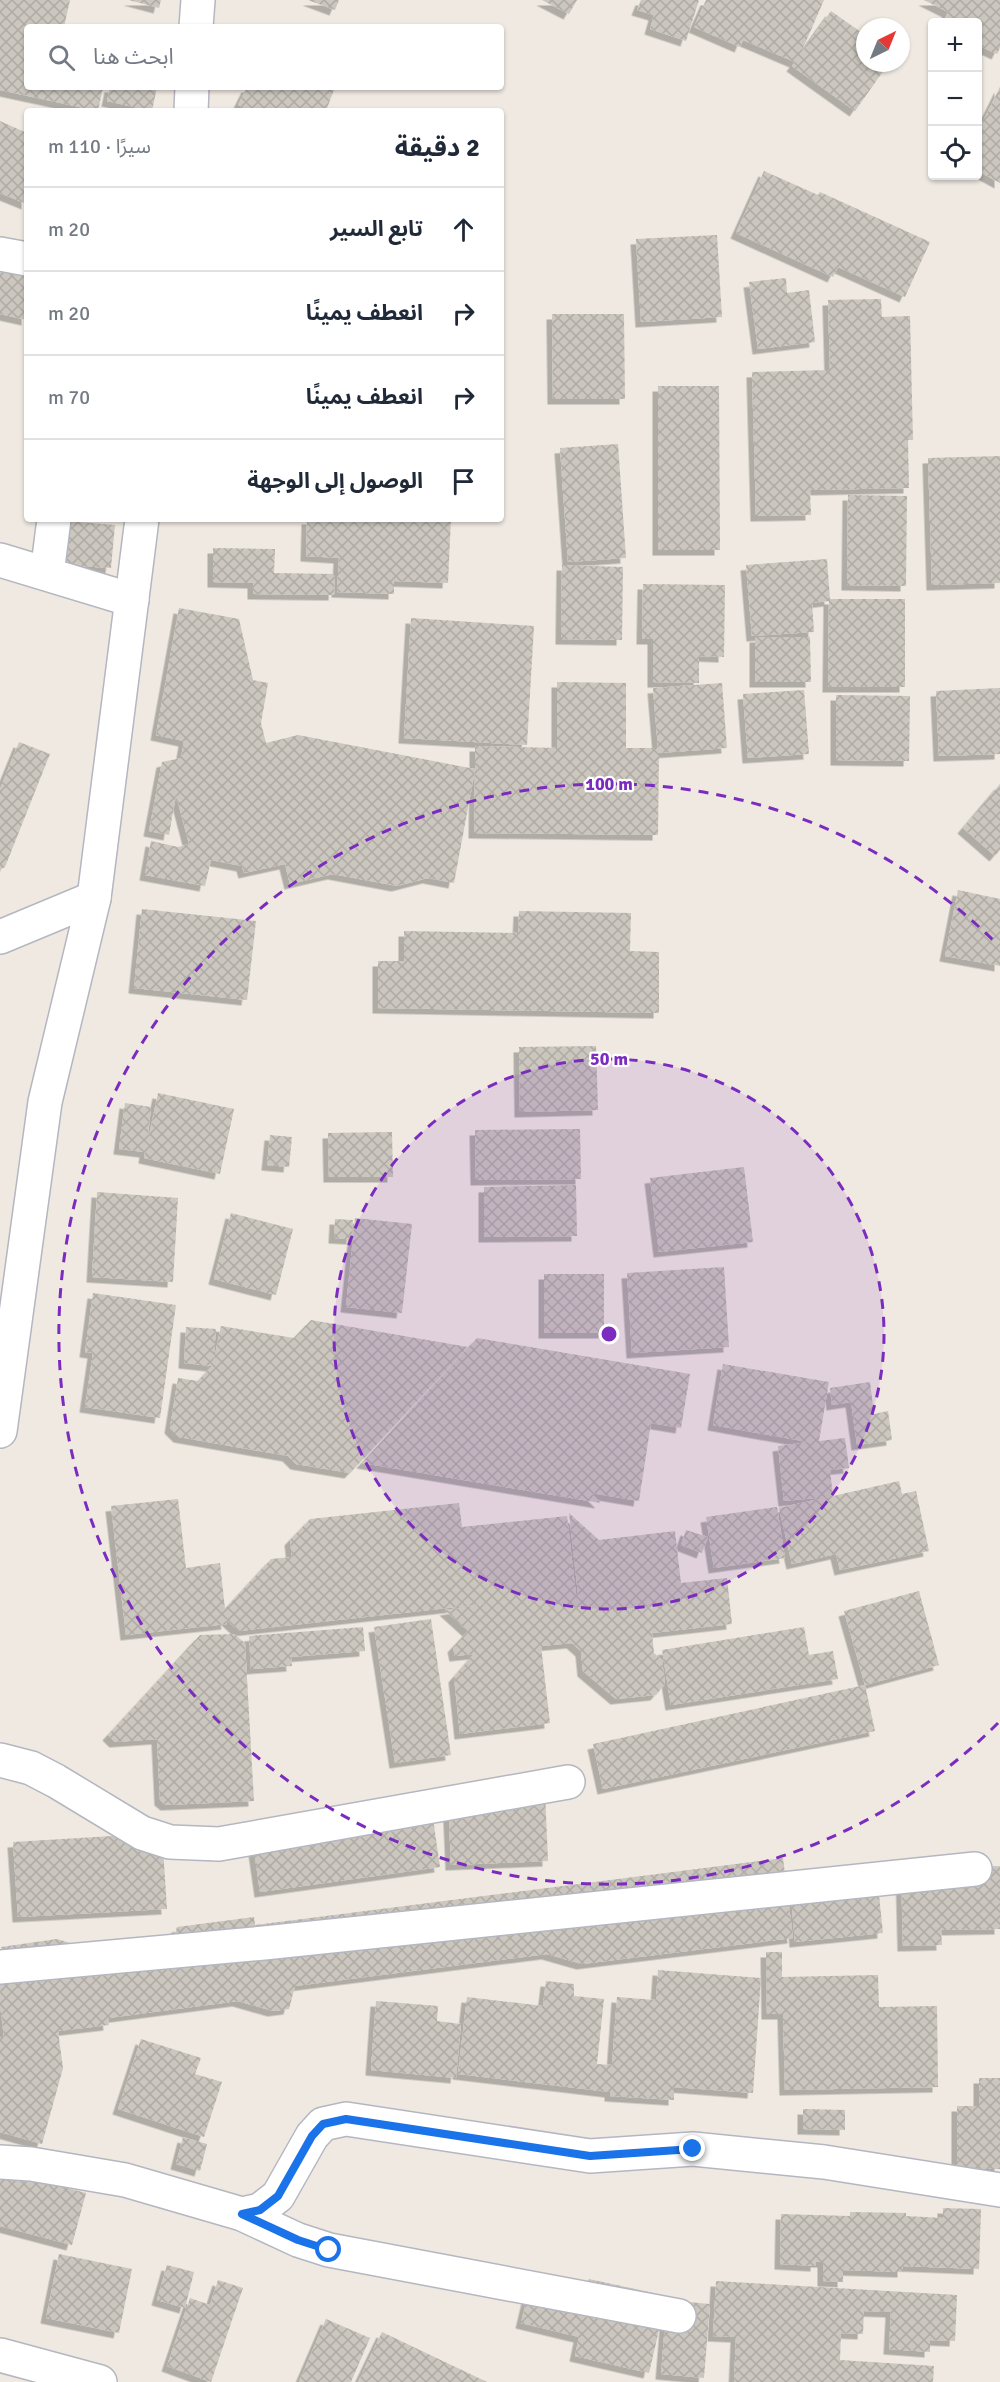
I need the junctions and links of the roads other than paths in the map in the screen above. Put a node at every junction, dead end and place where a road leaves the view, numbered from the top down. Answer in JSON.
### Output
{"nodes":[{"id":1,"x":198,"y":0,"type":"edge"},
{"id":2,"x":196,"y":24,"type":"edge"},
{"id":3,"x":192,"y":90,"type":"edge"},
{"id":4,"x":191,"y":108,"type":"edge"},
{"id":5,"x":0,"y":254,"type":"edge"},
{"id":6,"x":24,"y":258,"type":"edge"},
{"id":7,"x":54,"y":522,"type":"edge"},
{"id":8,"x":142,"y":522,"type":"edge"},
{"id":9,"x":0,"y":560,"type":"edge"},
{"id":10,"x":47,"y":574,"type":"junction"},
{"id":11,"x":132,"y":600,"type":"junction"},
{"id":12,"x":94,"y":898,"type":"junction"},
{"id":13,"x":0,"y":937,"type":"edge"},
{"id":14,"x":0,"y":1431,"type":"edge"},
{"id":15,"x":0,"y":1760,"type":"edge"},
{"id":16,"x":568,"y":1782,"type":"dead end"},
{"id":17,"x":975,"y":1869,"type":"dead end"},
{"id":18,"x":0,"y":1967,"type":"edge"},
{"id":19,"x":0,"y":2162,"type":"edge"},
{"id":20,"x":1000,"y":2190,"type":"edge"},
{"id":21,"x":242,"y":2214,"type":"junction"},
{"id":22,"x":679,"y":2316,"type":"dead end"},
{"id":23,"x":0,"y":2355,"type":"edge"},
{"id":24,"x":100,"y":2382,"type":"edge"}],
"edges":[{"from":1,"to":2,"type":"street"},
{"from":3,"to":4,"type":"street"},
{"from":5,"to":6,"type":"street"},
{"from":7,"to":10,"type":"street"},
{"from":8,"to":11,"type":"street"},
{"from":9,"to":10,"type":"street"},
{"from":10,"to":11,"type":"street"},
{"from":11,"to":12,"type":"street"},
{"from":12,"to":13,"type":"street"},
{"from":12,"to":14,"type":"street"},
{"from":15,"to":16,"type":"street"},
{"from":17,"to":18,"type":"street"},
{"from":19,"to":21,"type":"street"},
{"from":20,"to":21,"type":"street"},
{"from":21,"to":22,"type":"street"},
{"from":23,"to":24,"type":"street"}]}
